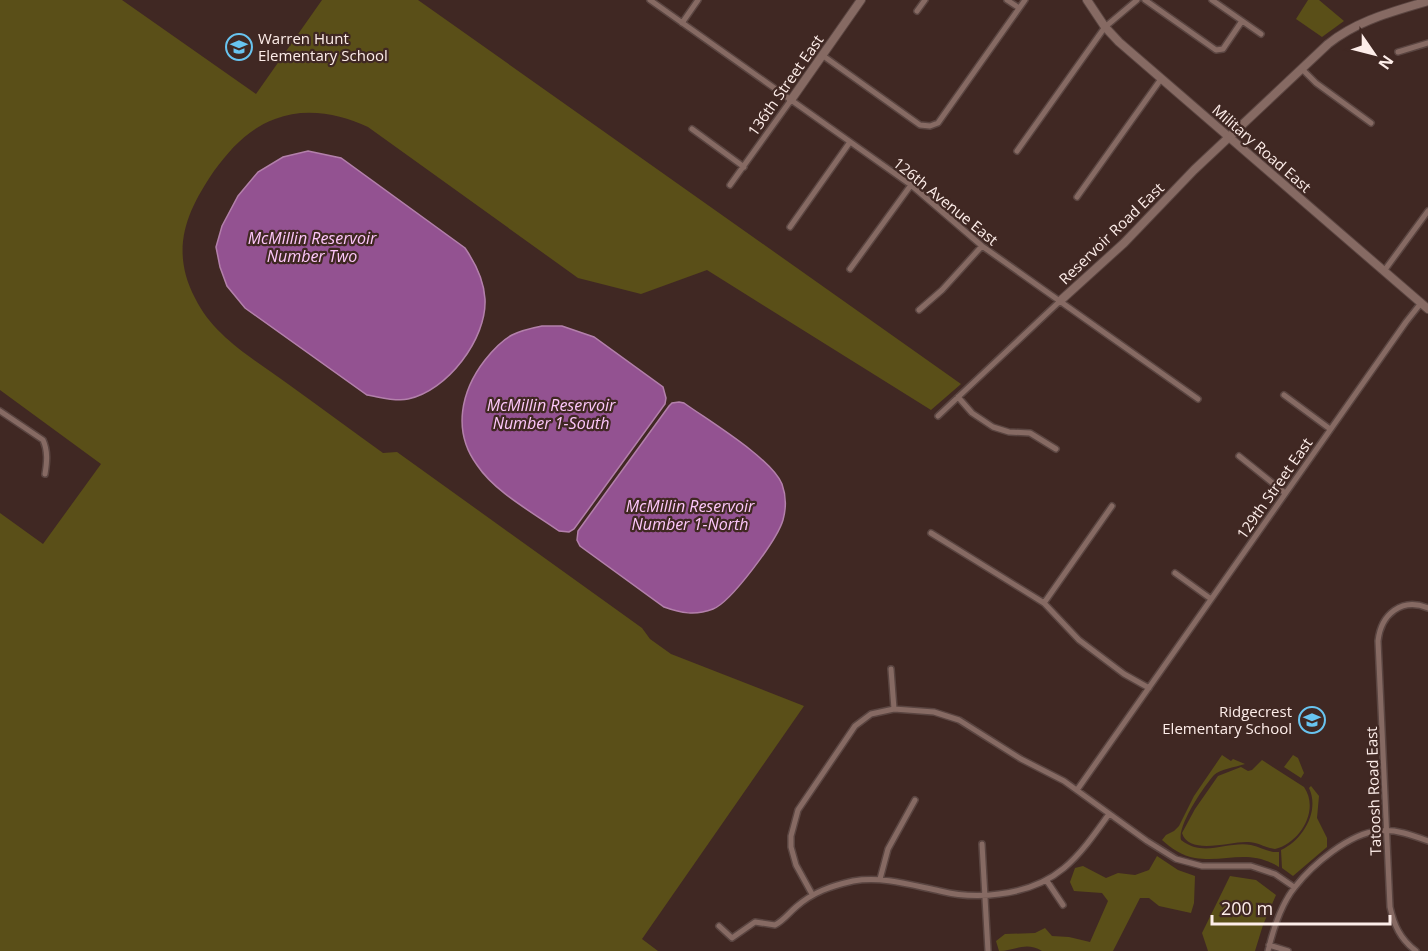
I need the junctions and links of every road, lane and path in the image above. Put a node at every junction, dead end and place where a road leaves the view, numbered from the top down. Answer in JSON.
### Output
{"nodes":[{"id":1,"x":650,"y":0,"type":"edge"},
{"id":2,"x":698,"y":0,"type":"edge"},
{"id":3,"x":861,"y":0,"type":"edge"},
{"id":4,"x":925,"y":0,"type":"edge"},
{"id":5,"x":1007,"y":0,"type":"edge"},
{"id":6,"x":1025,"y":0,"type":"edge"},
{"id":7,"x":1087,"y":0,"type":"edge"},
{"id":8,"x":1137,"y":0,"type":"edge"},
{"id":9,"x":1145,"y":0,"type":"edge"},
{"id":10,"x":1212,"y":0,"type":"edge"},
{"id":11,"x":1427,"y":3,"type":"edge"},
{"id":12,"x":1019,"y":8,"type":"junction"},
{"id":13,"x":917,"y":11,"type":"dead end"},
{"id":14,"x":1242,"y":21,"type":"junction"},
{"id":15,"x":682,"y":23,"type":"junction"},
{"id":16,"x":1105,"y":27,"type":"junction"},
{"id":17,"x":1262,"y":34,"type":"dead end"},
{"id":18,"x":1428,"y":43,"type":"edge"},
{"id":19,"x":1398,"y":52,"type":"dead end"},
{"id":20,"x":822,"y":55,"type":"junction"},
{"id":21,"x":1302,"y":69,"type":"junction"},
{"id":22,"x":1161,"y":79,"type":"junction"},
{"id":23,"x":791,"y":100,"type":"junction"},
{"id":24,"x":1371,"y":123,"type":"dead end"},
{"id":25,"x":692,"y":129,"type":"dead end"},
{"id":26,"x":1229,"y":136,"type":"junction"},
{"id":27,"x":850,"y":142,"type":"junction"},
{"id":28,"x":1017,"y":151,"type":"dead end"},
{"id":29,"x":744,"y":167,"type":"junction"},
{"id":30,"x":730,"y":185,"type":"dead end"},
{"id":31,"x":911,"y":185,"type":"junction"},
{"id":32,"x":1077,"y":197,"type":"dead end"},
{"id":33,"x":1428,"y":211,"type":"edge"},
{"id":34,"x":790,"y":227,"type":"dead end"},
{"id":35,"x":982,"y":246,"type":"junction"},
{"id":36,"x":850,"y":269,"type":"dead end"},
{"id":37,"x":1384,"y":271,"type":"junction"},
{"id":38,"x":1060,"y":301,"type":"junction"},
{"id":39,"x":1425,"y":306,"type":"edge"},
{"id":40,"x":919,"y":310,"type":"dead end"},
{"id":41,"x":1284,"y":395,"type":"dead end"},
{"id":42,"x":958,"y":397,"type":"junction"},
{"id":43,"x":1198,"y":399,"type":"dead end"},
{"id":44,"x":0,"y":411,"type":"edge"},
{"id":45,"x":939,"y":416,"type":"dead end"},
{"id":46,"x":1330,"y":429,"type":"junction"},
{"id":47,"x":1056,"y":449,"type":"dead end"},
{"id":48,"x":1239,"y":456,"type":"dead end"},
{"id":49,"x":45,"y":474,"type":"dead end"},
{"id":50,"x":1286,"y":493,"type":"junction"},
{"id":51,"x":1112,"y":506,"type":"dead end"},
{"id":52,"x":932,"y":533,"type":"dead end"},
{"id":53,"x":1175,"y":573,"type":"dead end"},
{"id":54,"x":1211,"y":599,"type":"junction"},
{"id":55,"x":1044,"y":603,"type":"junction"},
{"id":56,"x":1428,"y":608,"type":"edge"},
{"id":57,"x":891,"y":669,"type":"dead end"},
{"id":58,"x":1149,"y":688,"type":"junction"},
{"id":59,"x":894,"y":709,"type":"junction"},
{"id":60,"x":1077,"y":790,"type":"junction"},
{"id":61,"x":915,"y":800,"type":"dead end"},
{"id":62,"x":1109,"y":814,"type":"junction"},
{"id":63,"x":1386,"y":830,"type":"junction"},
{"id":64,"x":1428,"y":841,"type":"edge"},
{"id":65,"x":982,"y":844,"type":"dead end"},
{"id":66,"x":880,"y":879,"type":"junction"},
{"id":67,"x":1047,"y":881,"type":"junction"},
{"id":68,"x":1294,"y":887,"type":"junction"},
{"id":69,"x":812,"y":894,"type":"junction"},
{"id":70,"x":984,"y":896,"type":"junction"},
{"id":71,"x":1063,"y":905,"type":"dead end"},
{"id":72,"x":719,"y":926,"type":"dead end"},
{"id":73,"x":1269,"y":948,"type":"edge"},
{"id":74,"x":988,"y":951,"type":"edge"},
{"id":75,"x":1288,"y":951,"type":"edge"},
{"id":76,"x":1416,"y":951,"type":"edge"}],
"edges":[{"from":1,"to":15,"type":"street","name":"126th Avenue East"},
{"from":2,"to":15,"type":"street"},
{"from":3,"to":20,"type":"street","name":"136th Street East"},
{"from":4,"to":13,"type":"street"},
{"from":5,"to":12,"type":"street"},
{"from":6,"to":12,"type":"street"},
{"from":7,"to":16,"type":"street","name":"Military Road East"},
{"from":8,"to":16,"type":"street"},
{"from":9,"to":14,"type":"street"},
{"from":10,"to":14,"type":"street"},
{"from":11,"to":21,"type":"street","name":"Reservoir Road East"},
{"from":12,"to":20,"type":"street"},
{"from":14,"to":17,"type":"street"},
{"from":15,"to":23,"type":"street","name":"126th Avenue East"},
{"from":16,"to":22,"type":"street","name":"Military Road East"},
{"from":16,"to":28,"type":"street"},
{"from":18,"to":19,"type":"street"},
{"from":20,"to":23,"type":"street","name":"136th Street East"},
{"from":21,"to":24,"type":"street"},
{"from":21,"to":26,"type":"street","name":"Reservoir Road East"},
{"from":22,"to":26,"type":"street","name":"Military Road East"},
{"from":22,"to":32,"type":"street"},
{"from":23,"to":27,"type":"street","name":"126th Avenue East"},
{"from":23,"to":29,"type":"street","name":"136th Street East"},
{"from":25,"to":29,"type":"street"},
{"from":26,"to":37,"type":"street","name":"Military Road East"},
{"from":26,"to":38,"type":"street","name":"Reservoir Road East"},
{"from":27,"to":31,"type":"street","name":"126th Avenue East"},
{"from":27,"to":34,"type":"street"},
{"from":29,"to":30,"type":"street","name":"136th Street East"},
{"from":31,"to":35,"type":"street","name":"126th Avenue East"},
{"from":31,"to":36,"type":"street"},
{"from":33,"to":37,"type":"street"},
{"from":35,"to":38,"type":"street","name":"126th Avenue East"},
{"from":35,"to":40,"type":"street"},
{"from":37,"to":39,"type":"street","name":"Military Road East"},
{"from":38,"to":42,"type":"street","name":"Reservoir Road East"},
{"from":38,"to":43,"type":"street","name":"126th Avenue East"},
{"from":39,"to":46,"type":"street","name":"129th Street East"},
{"from":41,"to":46,"type":"street"},
{"from":42,"to":45,"type":"street","name":"Reservoir Road East"},
{"from":42,"to":47,"type":"street"},
{"from":44,"to":49,"type":"street"},
{"from":46,"to":50,"type":"street","name":"129th Street East"},
{"from":48,"to":50,"type":"street"},
{"from":50,"to":54,"type":"street","name":"129th Street East"},
{"from":51,"to":55,"type":"street"},
{"from":52,"to":55,"type":"street"},
{"from":53,"to":54,"type":"street"},
{"from":54,"to":58,"type":"street","name":"129th Street East"},
{"from":55,"to":58,"type":"street"},
{"from":56,"to":63,"type":"street","name":"Tatoosh Road East"},
{"from":57,"to":59,"type":"street"},
{"from":58,"to":60,"type":"street","name":"129th Street East"},
{"from":59,"to":60,"type":"street"},
{"from":59,"to":69,"type":"street"},
{"from":60,"to":62,"type":"street"},
{"from":61,"to":66,"type":"street"},
{"from":62,"to":67,"type":"street"},
{"from":62,"to":68,"type":"street"},
{"from":63,"to":64,"type":"street"},
{"from":63,"to":68,"type":"street"},
{"from":63,"to":76,"type":"street","name":"Tatoosh Road East"},
{"from":65,"to":70,"type":"street"},
{"from":66,"to":69,"type":"street"},
{"from":66,"to":70,"type":"street"},
{"from":67,"to":70,"type":"street"},
{"from":67,"to":71,"type":"street"},
{"from":68,"to":73,"type":"street"},
{"from":69,"to":72,"type":"street"},
{"from":70,"to":74,"type":"street"},
{"from":73,"to":75,"type":"street"}]}
